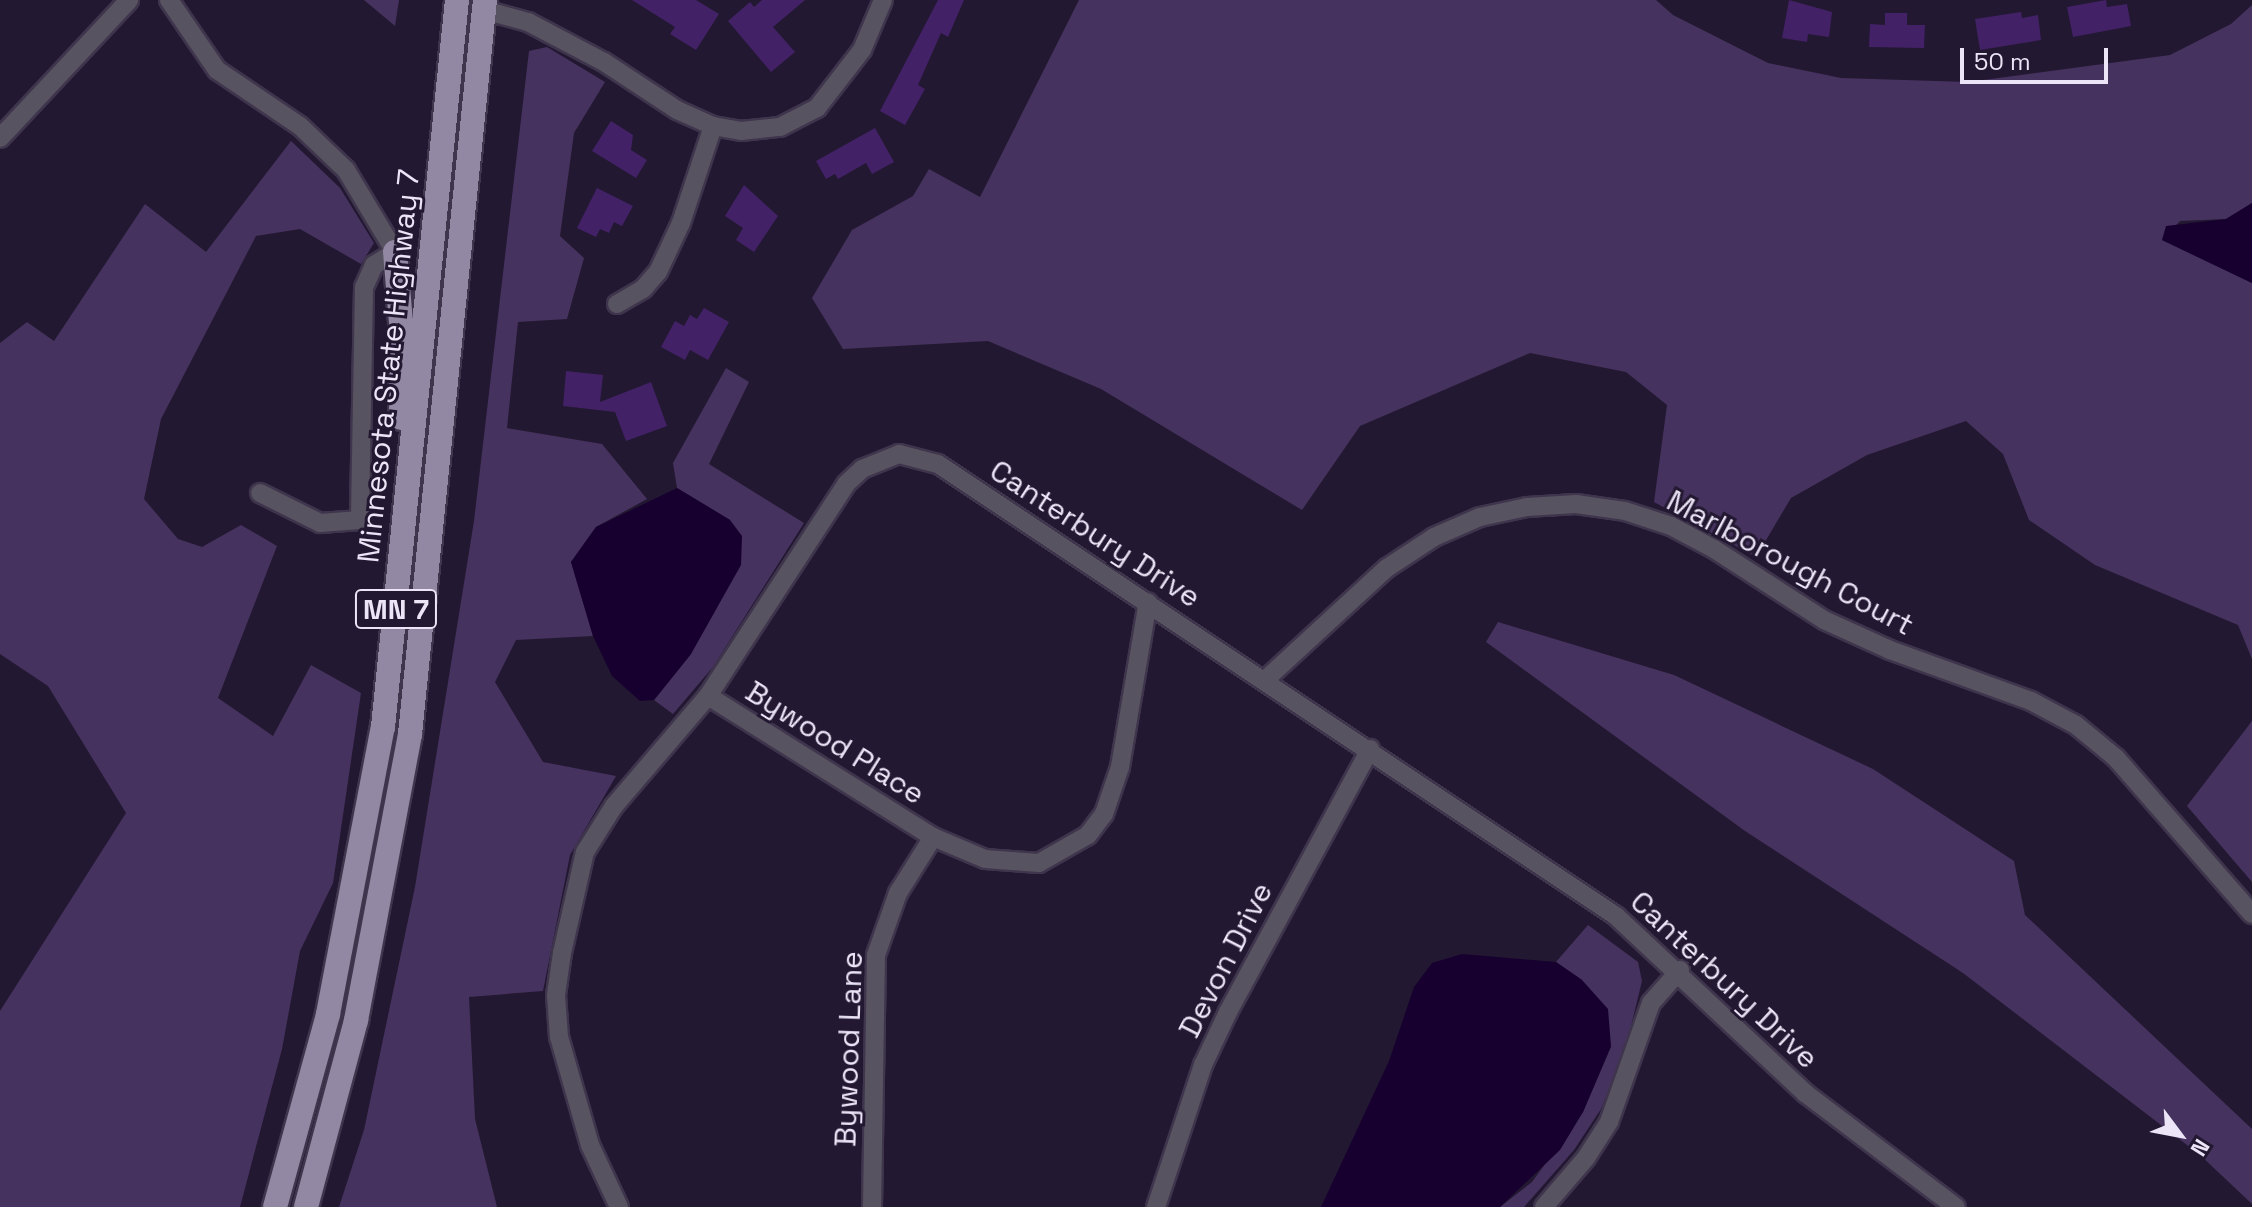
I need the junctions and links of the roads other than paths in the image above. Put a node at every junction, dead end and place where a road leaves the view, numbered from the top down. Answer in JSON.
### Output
{"nodes":[{"id":1,"x":129,"y":0,"type":"edge"},
{"id":2,"x":169,"y":0,"type":"edge"},
{"id":3,"x":457,"y":0,"type":"edge"},
{"id":4,"x":883,"y":0,"type":"edge"},
{"id":5,"x":484,"y":5,"type":"edge"},
{"id":6,"x":713,"y":126,"type":"junction"},
{"id":7,"x":0,"y":138,"type":"edge"},
{"id":8,"x":395,"y":252,"type":"junction"},
{"id":9,"x":617,"y":304,"type":"dead end"},
{"id":10,"x":408,"y":492,"type":"junction"},
{"id":11,"x":260,"y":493,"type":"dead end"},
{"id":12,"x":1148,"y":602,"type":"junction"},
{"id":13,"x":1265,"y":680,"type":"junction"},
{"id":14,"x":708,"y":696,"type":"junction"},
{"id":15,"x":1370,"y":749,"type":"junction"},
{"id":16,"x":933,"y":837,"type":"junction"},
{"id":17,"x":2252,"y":914,"type":"edge"},
{"id":18,"x":1680,"y":970,"type":"junction"},
{"id":19,"x":275,"y":1207,"type":"edge"},
{"id":20,"x":306,"y":1207,"type":"edge"},
{"id":21,"x":619,"y":1207,"type":"edge"},
{"id":22,"x":872,"y":1207,"type":"edge"},
{"id":23,"x":1156,"y":1207,"type":"edge"},
{"id":24,"x":1544,"y":1207,"type":"edge"},
{"id":25,"x":1956,"y":1207,"type":"edge"}],
"edges":[{"from":1,"to":7,"type":"street"},
{"from":2,"to":8,"type":"street"},
{"from":3,"to":10,"type":"main road","name":"Minnesota State Highway 7","number":"MN 7"},
{"from":4,"to":6,"type":"street"},
{"from":5,"to":6,"type":"street"},
{"from":5,"to":20,"type":"main road","name":"Minnesota State Highway 7","number":"MN 7"},
{"from":6,"to":9,"type":"street"},
{"from":8,"to":10,"type":"main road"},
{"from":8,"to":11,"type":"street"},
{"from":10,"to":19,"type":"main road","name":"Minnesota State Highway 7","number":"MN 7"},
{"from":12,"to":13,"type":"street","name":"Canterbury Drive"},
{"from":12,"to":14,"type":"street","name":"Canterbury Drive"},
{"from":12,"to":16,"type":"street"},
{"from":13,"to":15,"type":"street","name":"Canterbury Drive"},
{"from":13,"to":17,"type":"street","name":"Marlborough Court"},
{"from":14,"to":16,"type":"street","name":"Bywood Place"},
{"from":14,"to":21,"type":"street","name":"Canterbury Drive"},
{"from":15,"to":18,"type":"street","name":"Canterbury Drive"},
{"from":15,"to":23,"type":"street","name":"Devon Drive"},
{"from":16,"to":22,"type":"street","name":"Bywood Lane"},
{"from":18,"to":24,"type":"street"},
{"from":18,"to":25,"type":"street","name":"Canterbury Drive"}]}
